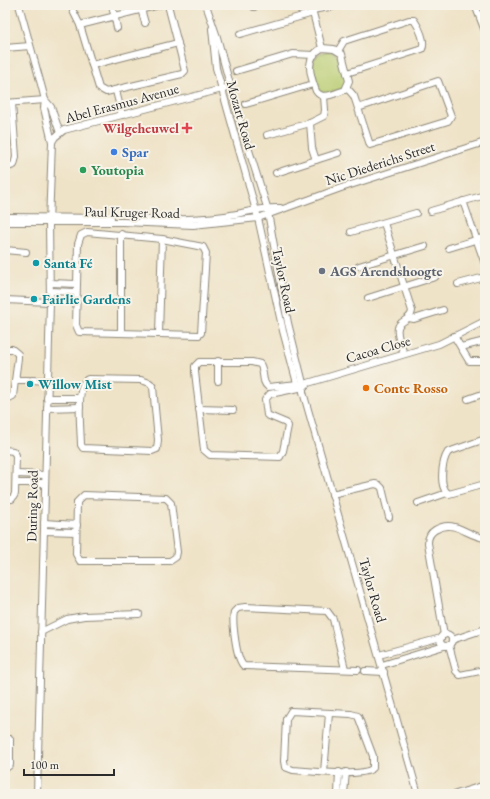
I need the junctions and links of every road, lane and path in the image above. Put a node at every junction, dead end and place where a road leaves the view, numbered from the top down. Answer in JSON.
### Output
{"nodes":[{"id":1,"x":19,"y":5,"type":"edge"},
{"id":2,"x":112,"y":5,"type":"edge"},
{"id":3,"x":159,"y":5,"type":"edge"},
{"id":4,"x":168,"y":5,"type":"edge"},
{"id":5,"x":206,"y":5,"type":"edge"},
{"id":6,"x":341,"y":5,"type":"edge"},
{"id":7,"x":475,"y":5,"type":"edge"},
{"id":8,"x":145,"y":7,"type":"edge"},
{"id":9,"x":312,"y":9,"type":"edge"},
{"id":10,"x":74,"y":11,"type":"dead end"},
{"id":11,"x":114,"y":16,"type":"junction"},
{"id":12,"x":145,"y":23,"type":"dead end"},
{"id":13,"x":80,"y":25,"type":"junction"},
{"id":14,"x":212,"y":25,"type":"junction"},
{"id":15,"x":117,"y":28,"type":"dead end"},
{"id":16,"x":485,"y":32,"type":"edge"},
{"id":17,"x":240,"y":34,"type":"dead end"},
{"id":18,"x":178,"y":43,"type":"junction"},
{"id":19,"x":30,"y":46,"type":"junction"},
{"id":20,"x":5,"y":48,"type":"edge"},
{"id":21,"x":322,"y":48,"type":"junction"},
{"id":22,"x":338,"y":51,"type":"junction"},
{"id":23,"x":314,"y":55,"type":"junction"},
{"id":24,"x":92,"y":66,"type":"junction"},
{"id":25,"x":236,"y":72,"type":"dead end"},
{"id":26,"x":347,"y":73,"type":"junction"},
{"id":27,"x":313,"y":84,"type":"junction"},
{"id":28,"x":230,"y":87,"type":"junction"},
{"id":29,"x":347,"y":88,"type":"junction"},
{"id":30,"x":221,"y":89,"type":"junction"},
{"id":31,"x":116,"y":91,"type":"junction"},
{"id":32,"x":324,"y":96,"type":"junction"},
{"id":33,"x":45,"y":100,"type":"junction"},
{"id":34,"x":8,"y":103,"type":"edge"},
{"id":35,"x":246,"y":104,"type":"dead end"},
{"id":36,"x":358,"y":108,"type":"junction"},
{"id":37,"x":122,"y":115,"type":"junction"},
{"id":38,"x":310,"y":123,"type":"junction"},
{"id":39,"x":60,"y":133,"type":"junction"},
{"id":40,"x":267,"y":135,"type":"dead end"},
{"id":41,"x":52,"y":142,"type":"junction"},
{"id":42,"x":485,"y":142,"type":"edge"},
{"id":43,"x":338,"y":153,"type":"dead end"},
{"id":44,"x":316,"y":160,"type":"junction"},
{"id":45,"x":5,"y":168,"type":"edge"},
{"id":46,"x":276,"y":173,"type":"dead end"},
{"id":47,"x":485,"y":195,"type":"edge"},
{"id":48,"x":463,"y":201,"type":"junction"},
{"id":49,"x":267,"y":207,"type":"junction"},
{"id":50,"x":282,"y":208,"type":"junction"},
{"id":51,"x":256,"y":210,"type":"junction"},
{"id":52,"x":431,"y":211,"type":"dead end"},
{"id":53,"x":416,"y":213,"type":"dead end"},
{"id":54,"x":269,"y":215,"type":"junction"},
{"id":55,"x":5,"y":217,"type":"edge"},
{"id":56,"x":258,"y":218,"type":"junction"},
{"id":57,"x":49,"y":220,"type":"junction"},
{"id":58,"x":5,"y":222,"type":"edge"},
{"id":59,"x":384,"y":223,"type":"junction"},
{"id":60,"x":351,"y":232,"type":"dead end"},
{"id":61,"x":121,"y":234,"type":"junction"},
{"id":62,"x":485,"y":237,"type":"edge"},
{"id":63,"x":162,"y":239,"type":"junction"},
{"id":64,"x":476,"y":240,"type":"junction"},
{"id":65,"x":425,"y":246,"type":"dead end"},
{"id":66,"x":449,"y":248,"type":"dead end"},
{"id":67,"x":5,"y":250,"type":"edge"},
{"id":68,"x":26,"y":252,"type":"dead end"},
{"id":69,"x":395,"y":255,"type":"junction"},
{"id":70,"x":485,"y":264,"type":"edge"},
{"id":71,"x":359,"y":266,"type":"dead end"},
{"id":72,"x":435,"y":277,"type":"dead end"},
{"id":73,"x":485,"y":277,"type":"edge"},
{"id":74,"x":50,"y":283,"type":"junction"},
{"id":75,"x":77,"y":284,"type":"junction"},
{"id":76,"x":458,"y":284,"type":"dead end"},
{"id":77,"x":405,"y":287,"type":"junction"},
{"id":78,"x":50,"y":291,"type":"junction"},
{"id":79,"x":76,"y":292,"type":"junction"},
{"id":80,"x":368,"y":298,"type":"dead end"},
{"id":81,"x":5,"y":300,"type":"edge"},
{"id":82,"x":50,"y":302,"type":"junction"},
{"id":83,"x":443,"y":310,"type":"dead end"},
{"id":84,"x":409,"y":318,"type":"junction"},
{"id":85,"x":485,"y":321,"type":"edge"},
{"id":86,"x":121,"y":333,"type":"junction"},
{"id":87,"x":159,"y":333,"type":"junction"},
{"id":88,"x":454,"y":336,"type":"junction"},
{"id":89,"x":485,"y":341,"type":"edge"},
{"id":90,"x":461,"y":347,"type":"junction"},
{"id":91,"x":5,"y":349,"type":"edge"},
{"id":92,"x":406,"y":353,"type":"junction"},
{"id":93,"x":218,"y":361,"type":"junction"},
{"id":94,"x":485,"y":361,"type":"edge"},
{"id":95,"x":16,"y":380,"type":"junction"},
{"id":96,"x":48,"y":381,"type":"junction"},
{"id":97,"x":218,"y":381,"type":"dead end"},
{"id":98,"x":302,"y":386,"type":"junction"},
{"id":99,"x":485,"y":393,"type":"edge"},
{"id":100,"x":48,"y":398,"type":"junction"},
{"id":101,"x":80,"y":398,"type":"junction"},
{"id":102,"x":468,"y":398,"type":"dead end"},
{"id":103,"x":5,"y":400,"type":"edge"},
{"id":104,"x":80,"y":407,"type":"junction"},
{"id":105,"x":47,"y":408,"type":"junction"},
{"id":106,"x":199,"y":409,"type":"junction"},
{"id":107,"x":233,"y":410,"type":"dead end"},
{"id":108,"x":485,"y":439,"type":"edge"},
{"id":109,"x":5,"y":450,"type":"edge"},
{"id":110,"x":16,"y":474,"type":"junction"},
{"id":111,"x":45,"y":475,"type":"junction"},
{"id":112,"x":16,"y":483,"type":"junction"},
{"id":113,"x":45,"y":483,"type":"junction"},
{"id":114,"x":485,"y":484,"type":"edge"},
{"id":115,"x":447,"y":493,"type":"junction"},
{"id":116,"x":332,"y":494,"type":"junction"},
{"id":117,"x":5,"y":499,"type":"edge"},
{"id":118,"x":418,"y":503,"type":"dead end"},
{"id":119,"x":389,"y":517,"type":"dead end"},
{"id":120,"x":44,"y":523,"type":"junction"},
{"id":121,"x":77,"y":525,"type":"junction"},
{"id":122,"x":44,"y":531,"type":"junction"},
{"id":123,"x":76,"y":532,"type":"junction"},
{"id":124,"x":485,"y":538,"type":"edge"},
{"id":125,"x":139,"y":614,"type":"dead end"},
{"id":126,"x":485,"y":629,"type":"edge"},
{"id":127,"x":41,"y":632,"type":"junction"},
{"id":128,"x":442,"y":636,"type":"junction"},
{"id":129,"x":449,"y":644,"type":"junction"},
{"id":130,"x":379,"y":656,"type":"junction"},
{"id":131,"x":382,"y":665,"type":"junction"},
{"id":132,"x":345,"y":669,"type":"junction"},
{"id":133,"x":358,"y":670,"type":"dead end"},
{"id":134,"x":485,"y":670,"type":"edge"},
{"id":135,"x":365,"y":671,"type":"dead end"},
{"id":136,"x":384,"y":672,"type":"junction"},
{"id":137,"x":329,"y":714,"type":"junction"},
{"id":138,"x":10,"y":739,"type":"dead end"},
{"id":139,"x":5,"y":769,"type":"edge"},
{"id":140,"x":324,"y":772,"type":"junction"},
{"id":141,"x":342,"y":772,"type":"junction"},
{"id":142,"x":485,"y":785,"type":"edge"},
{"id":143,"x":37,"y":794,"type":"edge"},
{"id":144,"x":338,"y":794,"type":"edge"},
{"id":145,"x":344,"y":794,"type":"edge"},
{"id":146,"x":418,"y":794,"type":"edge"},
{"id":147,"x":456,"y":794,"type":"edge"}],
"edges":[{"from":1,"to":19,"type":"street"},
{"from":2,"to":11,"type":"street"},
{"from":3,"to":8,"type":"street"},
{"from":4,"to":18,"type":"street"},
{"from":5,"to":14,"type":"street","name":"Mozart Road"},
{"from":6,"to":9,"type":"street"},
{"from":7,"to":16,"type":"street"},
{"from":8,"to":11,"type":"street"},
{"from":8,"to":12,"type":"street"},
{"from":9,"to":17,"type":"street"},
{"from":9,"to":21,"type":"street"},
{"from":10,"to":13,"type":"street"},
{"from":11,"to":13,"type":"street"},
{"from":11,"to":15,"type":"street"},
{"from":13,"to":24,"type":"street"},
{"from":14,"to":28,"type":"street","name":"Mozart Road"},
{"from":14,"to":30,"type":"street","name":"Mozart Road"},
{"from":18,"to":24,"type":"street"},
{"from":18,"to":31,"type":"street"},
{"from":19,"to":20,"type":"street"},
{"from":19,"to":33,"type":"street"},
{"from":21,"to":22,"type":"street"},
{"from":21,"to":23,"type":"street"},
{"from":22,"to":26,"type":"street"},
{"from":22,"to":26,"type":"street"},
{"from":23,"to":25,"type":"street"},
{"from":23,"to":27,"type":"street"},
{"from":24,"to":31,"type":"street"},
{"from":26,"to":29,"type":"street"},
{"from":27,"to":32,"type":"street"},
{"from":27,"to":35,"type":"street"},
{"from":28,"to":30,"type":"street","name":"Abel Erasmus Avenue"},
{"from":28,"to":49,"type":"street","name":"Mozart Road"},
{"from":29,"to":32,"type":"street"},
{"from":29,"to":36,"type":"street"},
{"from":30,"to":37,"type":"street","name":"Abel Erasmus Avenue"},
{"from":30,"to":51,"type":"street","name":"Mozart Road"},
{"from":31,"to":37,"type":"street"},
{"from":32,"to":38,"type":"street"},
{"from":33,"to":34,"type":"street"},
{"from":33,"to":39,"type":"street"},
{"from":33,"to":41,"type":"street"},
{"from":34,"to":45,"type":"street"},
{"from":36,"to":36,"type":"street"},
{"from":37,"to":39,"type":"street","name":"Abel Erasmus Avenue"},
{"from":38,"to":40,"type":"street"},
{"from":38,"to":44,"type":"street"},
{"from":39,"to":41,"type":"street","name":"Abel Erasmus Avenue"},
{"from":41,"to":57,"type":"street"},
{"from":42,"to":50,"type":"street","name":"Nic Diederichs Street"},
{"from":43,"to":44,"type":"street"},
{"from":44,"to":46,"type":"street"},
{"from":47,"to":48,"type":"street"},
{"from":48,"to":52,"type":"street"},
{"from":48,"to":64,"type":"street"},
{"from":49,"to":50,"type":"street","name":"Nic Diederichs Street"},
{"from":49,"to":51,"type":"street","name":"Paul Kruger Road"},
{"from":49,"to":54,"type":"street","name":"Mozart Road"},
{"from":50,"to":54,"type":"street","name":"Nic Diederichs Street"},
{"from":51,"to":56,"type":"street","name":"Mozart Road"},
{"from":51,"to":57,"type":"street","name":"Paul Kruger Road"},
{"from":53,"to":59,"type":"street"},
{"from":54,"to":56,"type":"street","name":"Paul Kruger Road"},
{"from":54,"to":98,"type":"street","name":"Taylor Road"},
{"from":55,"to":57,"type":"street","name":"Paul Kruger Road"},
{"from":56,"to":57,"type":"street","name":"Paul Kruger Road"},
{"from":56,"to":98,"type":"street","name":"Taylor Road"},
{"from":57,"to":58,"type":"street","name":"Paul Kruger Road"},
{"from":57,"to":74,"type":"street","name":"During Road"},
{"from":59,"to":60,"type":"street"},
{"from":59,"to":69,"type":"street"},
{"from":61,"to":63,"type":"street"},
{"from":61,"to":75,"type":"street"},
{"from":61,"to":86,"type":"street"},
{"from":62,"to":64,"type":"street"},
{"from":63,"to":87,"type":"street"},
{"from":63,"to":87,"type":"street"},
{"from":64,"to":66,"type":"street"},
{"from":64,"to":70,"type":"street"},
{"from":65,"to":69,"type":"street"},
{"from":67,"to":68,"type":"street"},
{"from":69,"to":71,"type":"street"},
{"from":69,"to":77,"type":"street"},
{"from":72,"to":77,"type":"street"},
{"from":73,"to":76,"type":"street"},
{"from":74,"to":75,"type":"street"},
{"from":74,"to":78,"type":"street","name":"During Road"},
{"from":75,"to":79,"type":"street"},
{"from":77,"to":80,"type":"street"},
{"from":77,"to":84,"type":"street"},
{"from":78,"to":79,"type":"street"},
{"from":78,"to":82,"type":"street","name":"During Road"},
{"from":79,"to":86,"type":"street"},
{"from":81,"to":82,"type":"street"},
{"from":82,"to":96,"type":"street","name":"During Road"},
{"from":83,"to":84,"type":"street"},
{"from":84,"to":92,"type":"street"},
{"from":85,"to":88,"type":"street","name":"Cacoa Close"},
{"from":86,"to":87,"type":"street"},
{"from":88,"to":90,"type":"street"},
{"from":88,"to":92,"type":"street","name":"Cacoa Close"},
{"from":89,"to":90,"type":"street"},
{"from":90,"to":94,"type":"street"},
{"from":91,"to":95,"type":"street"},
{"from":92,"to":98,"type":"street","name":"Cacoa Close"},
{"from":93,"to":97,"type":"street"},
{"from":93,"to":98,"type":"street"},
{"from":93,"to":106,"type":"street"},
{"from":95,"to":96,"type":"street"},
{"from":95,"to":103,"type":"street"},
{"from":96,"to":100,"type":"street","name":"During Road"},
{"from":98,"to":106,"type":"street"},
{"from":98,"to":116,"type":"street","name":"Taylor Road"},
{"from":99,"to":102,"type":"street"},
{"from":100,"to":101,"type":"street"},
{"from":100,"to":105,"type":"street","name":"During Road"},
{"from":101,"to":104,"type":"street"},
{"from":101,"to":104,"type":"street"},
{"from":104,"to":105,"type":"street"},
{"from":105,"to":111,"type":"street","name":"During Road"},
{"from":106,"to":107,"type":"street"},
{"from":108,"to":115,"type":"street"},
{"from":109,"to":110,"type":"street"},
{"from":110,"to":111,"type":"street"},
{"from":110,"to":112,"type":"street"},
{"from":111,"to":113,"type":"street","name":"During Road"},
{"from":112,"to":113,"type":"street"},
{"from":112,"to":117,"type":"street"},
{"from":113,"to":120,"type":"street","name":"During Road"},
{"from":114,"to":115,"type":"street"},
{"from":115,"to":118,"type":"street"},
{"from":116,"to":119,"type":"street"},
{"from":116,"to":130,"type":"street","name":"Taylor Road"},
{"from":120,"to":121,"type":"street"},
{"from":120,"to":122,"type":"street","name":"During Road"},
{"from":121,"to":123,"type":"street"},
{"from":121,"to":123,"type":"street"},
{"from":122,"to":123,"type":"street"},
{"from":122,"to":127,"type":"street","name":"During Road"},
{"from":124,"to":128,"type":"street"},
{"from":125,"to":127,"type":"street"},
{"from":126,"to":129,"type":"street"},
{"from":127,"to":143,"type":"street","name":"During Road"},
{"from":128,"to":129,"type":"street"},
{"from":128,"to":129,"type":"street"},
{"from":128,"to":130,"type":"street"},
{"from":129,"to":131,"type":"street"},
{"from":129,"to":134,"type":"street"},
{"from":130,"to":131,"type":"street","name":"Taylor Road"},
{"from":131,"to":136,"type":"street","name":"Taylor Road"},
{"from":132,"to":132,"type":"street"},
{"from":132,"to":133,"type":"street"},
{"from":135,"to":136,"type":"street"},
{"from":136,"to":146,"type":"street","name":"Taylor Road"},
{"from":137,"to":140,"type":"street"},
{"from":137,"to":140,"type":"street"},
{"from":137,"to":141,"type":"street"},
{"from":138,"to":139,"type":"street"},
{"from":140,"to":141,"type":"street"},
{"from":141,"to":144,"type":"street"},
{"from":141,"to":145,"type":"street"},
{"from":142,"to":147,"type":"street"}]}
